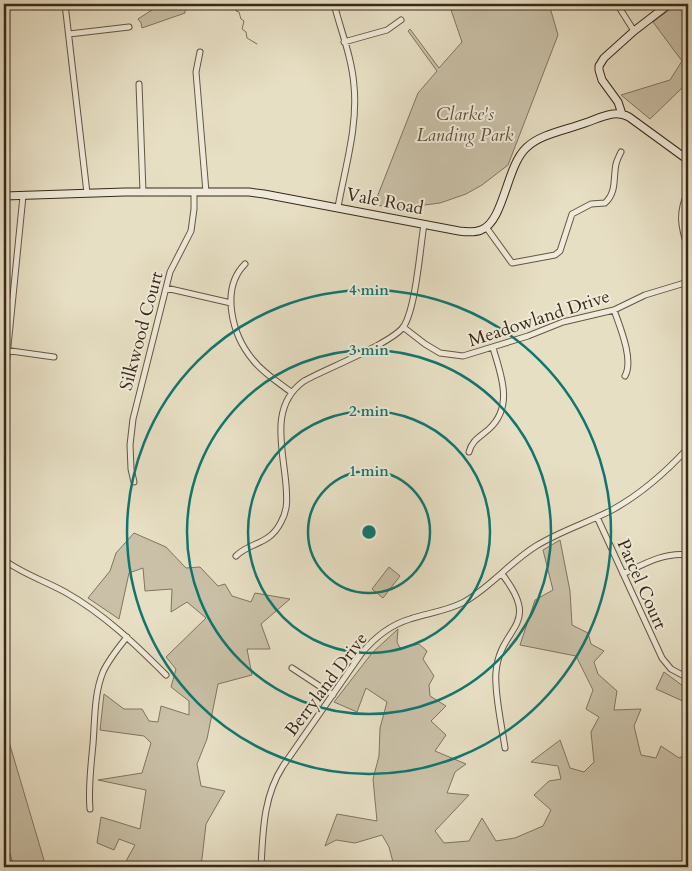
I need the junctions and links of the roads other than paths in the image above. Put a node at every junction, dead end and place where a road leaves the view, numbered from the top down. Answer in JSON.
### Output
{"nodes":[{"id":1,"x":65,"y":4,"type":"edge"},
{"id":2,"x":334,"y":4,"type":"edge"},
{"id":3,"x":617,"y":4,"type":"edge"},
{"id":4,"x":669,"y":4,"type":"edge"},
{"id":5,"x":401,"y":20,"type":"dead end"},
{"id":6,"x":130,"y":27,"type":"dead end"},
{"id":7,"x":634,"y":31,"type":"junction"},
{"id":8,"x":68,"y":34,"type":"junction"},
{"id":9,"x":344,"y":42,"type":"junction"},
{"id":10,"x":200,"y":52,"type":"dead end"},
{"id":11,"x":139,"y":84,"type":"dead end"},
{"id":12,"x":622,"y":114,"type":"junction"},
{"id":13,"x":620,"y":152,"type":"dead end"},
{"id":14,"x":688,"y":160,"type":"edge"},
{"id":15,"x":143,"y":192,"type":"junction"},
{"id":16,"x":194,"y":192,"type":"junction"},
{"id":17,"x":206,"y":192,"type":"junction"},
{"id":18,"x":688,"y":192,"type":"edge"},
{"id":19,"x":87,"y":193,"type":"junction"},
{"id":20,"x":4,"y":196,"type":"edge"},
{"id":21,"x":23,"y":196,"type":"junction"},
{"id":22,"x":338,"y":207,"type":"junction"},
{"id":23,"x":424,"y":224,"type":"junction"},
{"id":24,"x":486,"y":227,"type":"junction"},
{"id":25,"x":688,"y":248,"type":"edge"},
{"id":26,"x":245,"y":264,"type":"dead end"},
{"id":27,"x":688,"y":282,"type":"edge"},
{"id":28,"x":166,"y":288,"type":"junction"},
{"id":29,"x":231,"y":303,"type":"junction"},
{"id":30,"x":614,"y":310,"type":"junction"},
{"id":31,"x":403,"y":327,"type":"junction"},
{"id":32,"x":493,"y":348,"type":"junction"},
{"id":33,"x":6,"y":350,"type":"edge"},
{"id":34,"x":54,"y":357,"type":"dead end"},
{"id":35,"x":625,"y":376,"type":"dead end"},
{"id":36,"x":4,"y":386,"type":"edge"},
{"id":37,"x":291,"y":392,"type":"junction"},
{"id":38,"x":688,"y":448,"type":"edge"},
{"id":39,"x":469,"y":452,"type":"dead end"},
{"id":40,"x":134,"y":482,"type":"dead end"},
{"id":41,"x":597,"y":517,"type":"junction"},
{"id":42,"x":688,"y":555,"type":"edge"},
{"id":43,"x":236,"y":556,"type":"dead end"},
{"id":44,"x":4,"y":560,"type":"edge"},
{"id":45,"x":502,"y":574,"type":"junction"},
{"id":46,"x":623,"y":574,"type":"junction"},
{"id":47,"x":127,"y":637,"type":"junction"},
{"id":48,"x":292,"y":668,"type":"dead end"},
{"id":49,"x":166,"y":675,"type":"dead end"},
{"id":50,"x":688,"y":678,"type":"edge"},
{"id":51,"x":332,"y":696,"type":"junction"},
{"id":52,"x":505,"y":748,"type":"dead end"},
{"id":53,"x":90,"y":809,"type":"dead end"},
{"id":54,"x":261,"y":867,"type":"edge"}],
"edges":[{"from":1,"to":8,"type":"street"},
{"from":2,"to":9,"type":"street"},
{"from":3,"to":7,"type":"street"},
{"from":4,"to":7,"type":"main road"},
{"from":5,"to":9,"type":"street"},
{"from":6,"to":8,"type":"street"},
{"from":7,"to":12,"type":"main road"},
{"from":8,"to":19,"type":"street"},
{"from":9,"to":22,"type":"street"},
{"from":10,"to":17,"type":"street"},
{"from":11,"to":15,"type":"street"},
{"from":12,"to":14,"type":"main road"},
{"from":12,"to":24,"type":"main road"},
{"from":13,"to":24,"type":"street"},
{"from":15,"to":16,"type":"main road","name":"Vale Road"},
{"from":15,"to":19,"type":"main road","name":"Vale Road"},
{"from":16,"to":17,"type":"main road","name":"Vale Road"},
{"from":16,"to":28,"type":"street","name":"Silkwood Court"},
{"from":17,"to":22,"type":"main road","name":"Vale Road"},
{"from":18,"to":25,"type":"street"},
{"from":19,"to":21,"type":"main road","name":"Vale Road"},
{"from":20,"to":21,"type":"main road","name":"Vale Road"},
{"from":21,"to":33,"type":"street"},
{"from":22,"to":23,"type":"main road","name":"Vale Road"},
{"from":23,"to":24,"type":"main road","name":"Vale Road"},
{"from":23,"to":31,"type":"street"},
{"from":26,"to":29,"type":"street"},
{"from":27,"to":30,"type":"street","name":"Meadowland Drive"},
{"from":28,"to":29,"type":"street"},
{"from":28,"to":40,"type":"street","name":"Silkwood Court"},
{"from":29,"to":37,"type":"street"},
{"from":30,"to":32,"type":"street","name":"Meadowland Drive"},
{"from":30,"to":35,"type":"street"},
{"from":31,"to":32,"type":"street","name":"Meadowland Drive"},
{"from":31,"to":37,"type":"street"},
{"from":32,"to":39,"type":"street"},
{"from":33,"to":34,"type":"street"},
{"from":33,"to":36,"type":"street"},
{"from":37,"to":43,"type":"street"},
{"from":38,"to":41,"type":"street","name":"Berryland Drive"},
{"from":41,"to":45,"type":"street","name":"Berryland Drive"},
{"from":41,"to":46,"type":"street","name":"Parcel Court"},
{"from":42,"to":46,"type":"street"},
{"from":44,"to":47,"type":"street"},
{"from":45,"to":51,"type":"street","name":"Berryland Drive"},
{"from":45,"to":52,"type":"street"},
{"from":46,"to":50,"type":"street","name":"Parcel Court"},
{"from":47,"to":49,"type":"street"},
{"from":47,"to":53,"type":"street"},
{"from":48,"to":51,"type":"street"},
{"from":51,"to":54,"type":"street","name":"Berryland Drive"}]}
